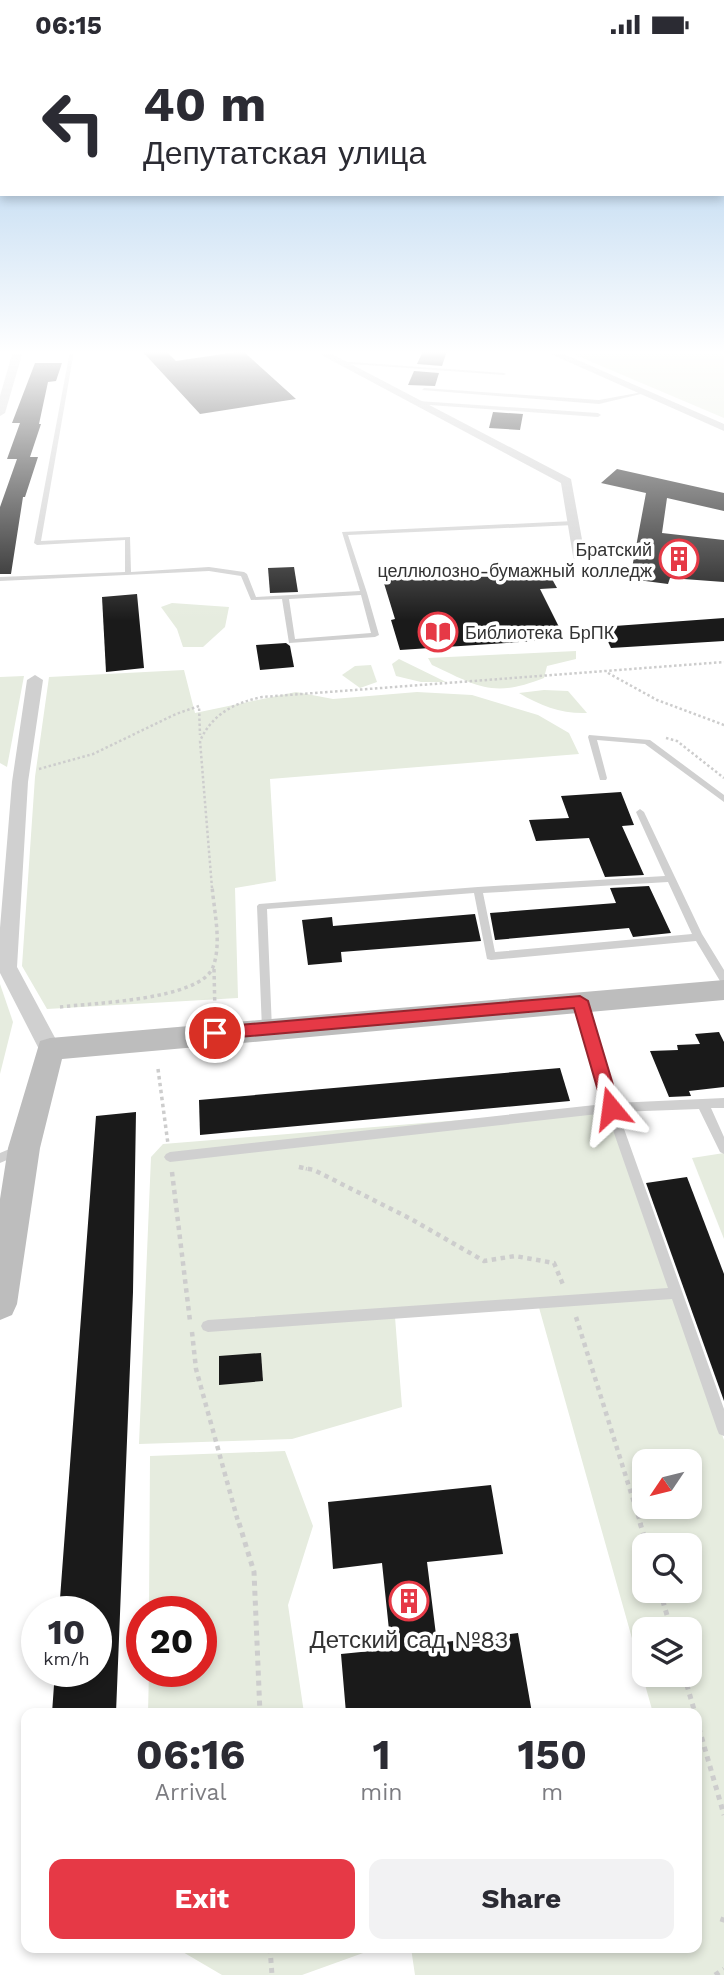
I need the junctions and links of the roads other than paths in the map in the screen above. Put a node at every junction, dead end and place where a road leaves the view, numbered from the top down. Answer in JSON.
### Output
{"nodes":[{"id":1,"x":56,"y":441,"type":"edge"},
{"id":2,"x":490,"y":441,"type":"edge"},
{"id":3,"x":573,"y":523,"type":"junction"},
{"id":4,"x":579,"y":556,"type":"dead end"},
{"id":5,"x":128,"y":574,"type":"junction"},
{"id":6,"x":0,"y":579,"type":"edge"},
{"id":7,"x":364,"y":593,"type":"junction"},
{"id":8,"x":285,"y":597,"type":"junction"},
{"id":9,"x":35,"y":680,"type":"dead end"},
{"id":10,"x":0,"y":772,"type":"edge"},
{"id":11,"x":20,"y":778,"type":"junction"},
{"id":12,"x":603,"y":778,"type":"dead end"},
{"id":13,"x":724,"y":799,"type":"edge"},
{"id":14,"x":640,"y":812,"type":"dead end"},
{"id":15,"x":669,"y":879,"type":"junction"},
{"id":16,"x":478,"y":890,"type":"junction"},
{"id":17,"x":698,"y":937,"type":"junction"},
{"id":18,"x":724,"y":978,"type":"edge"},
{"id":19,"x":724,"y":990,"type":"edge"},
{"id":20,"x":580,"y":1001,"type":"junction"},
{"id":21,"x":267,"y":1029,"type":"junction"},
{"id":22,"x":50,"y":1049,"type":"junction"},
{"id":23,"x":724,"y":1103,"type":"edge"},
{"id":24,"x":703,"y":1104,"type":"junction"},
{"id":25,"x":611,"y":1108,"type":"junction"},
{"id":26,"x":724,"y":1149,"type":"edge"},
{"id":27,"x":12,"y":1153,"type":"edge"},
{"id":28,"x":170,"y":1157,"type":"road end"},
{"id":29,"x":5,"y":1229,"type":"edge"},
{"id":30,"x":676,"y":1293,"type":"junction"},
{"id":31,"x":0,"y":1304,"type":"edge"},
{"id":32,"x":208,"y":1326,"type":"dead end"},
{"id":33,"x":724,"y":1429,"type":"edge"}],
"edges":[{"from":1,"to":5,"type":"lane"},
{"from":2,"to":3,"type":"street"},
{"from":3,"to":4,"type":"street"},
{"from":3,"to":7,"type":"lane"},
{"from":5,"to":6,"type":"lane"},
{"from":5,"to":8,"type":"lane"},
{"from":7,"to":8,"type":"lane"},
{"from":7,"to":8,"type":"lane"},
{"from":9,"to":11,"type":"street"},
{"from":10,"to":11,"type":"street"},
{"from":11,"to":22,"type":"street"},
{"from":12,"to":13,"type":"lane"},
{"from":14,"to":15,"type":"lane"},
{"from":15,"to":16,"type":"lane"},
{"from":15,"to":17,"type":"lane"},
{"from":16,"to":17,"type":"lane"},
{"from":16,"to":21,"type":"lane"},
{"from":17,"to":18,"type":"lane"},
{"from":19,"to":20,"type":"street"},
{"from":20,"to":21,"type":"street"},
{"from":20,"to":25,"type":"lane"},
{"from":21,"to":22,"type":"street"},
{"from":22,"to":27,"type":"street"},
{"from":23,"to":24,"type":"lane"},
{"from":24,"to":25,"type":"lane"},
{"from":24,"to":26,"type":"lane"},
{"from":25,"to":28,"type":"lane"},
{"from":25,"to":30,"type":"lane"},
{"from":27,"to":29,"type":"street"},
{"from":29,"to":31,"type":"street"},
{"from":30,"to":32,"type":"lane"},
{"from":30,"to":33,"type":"lane"}]}
